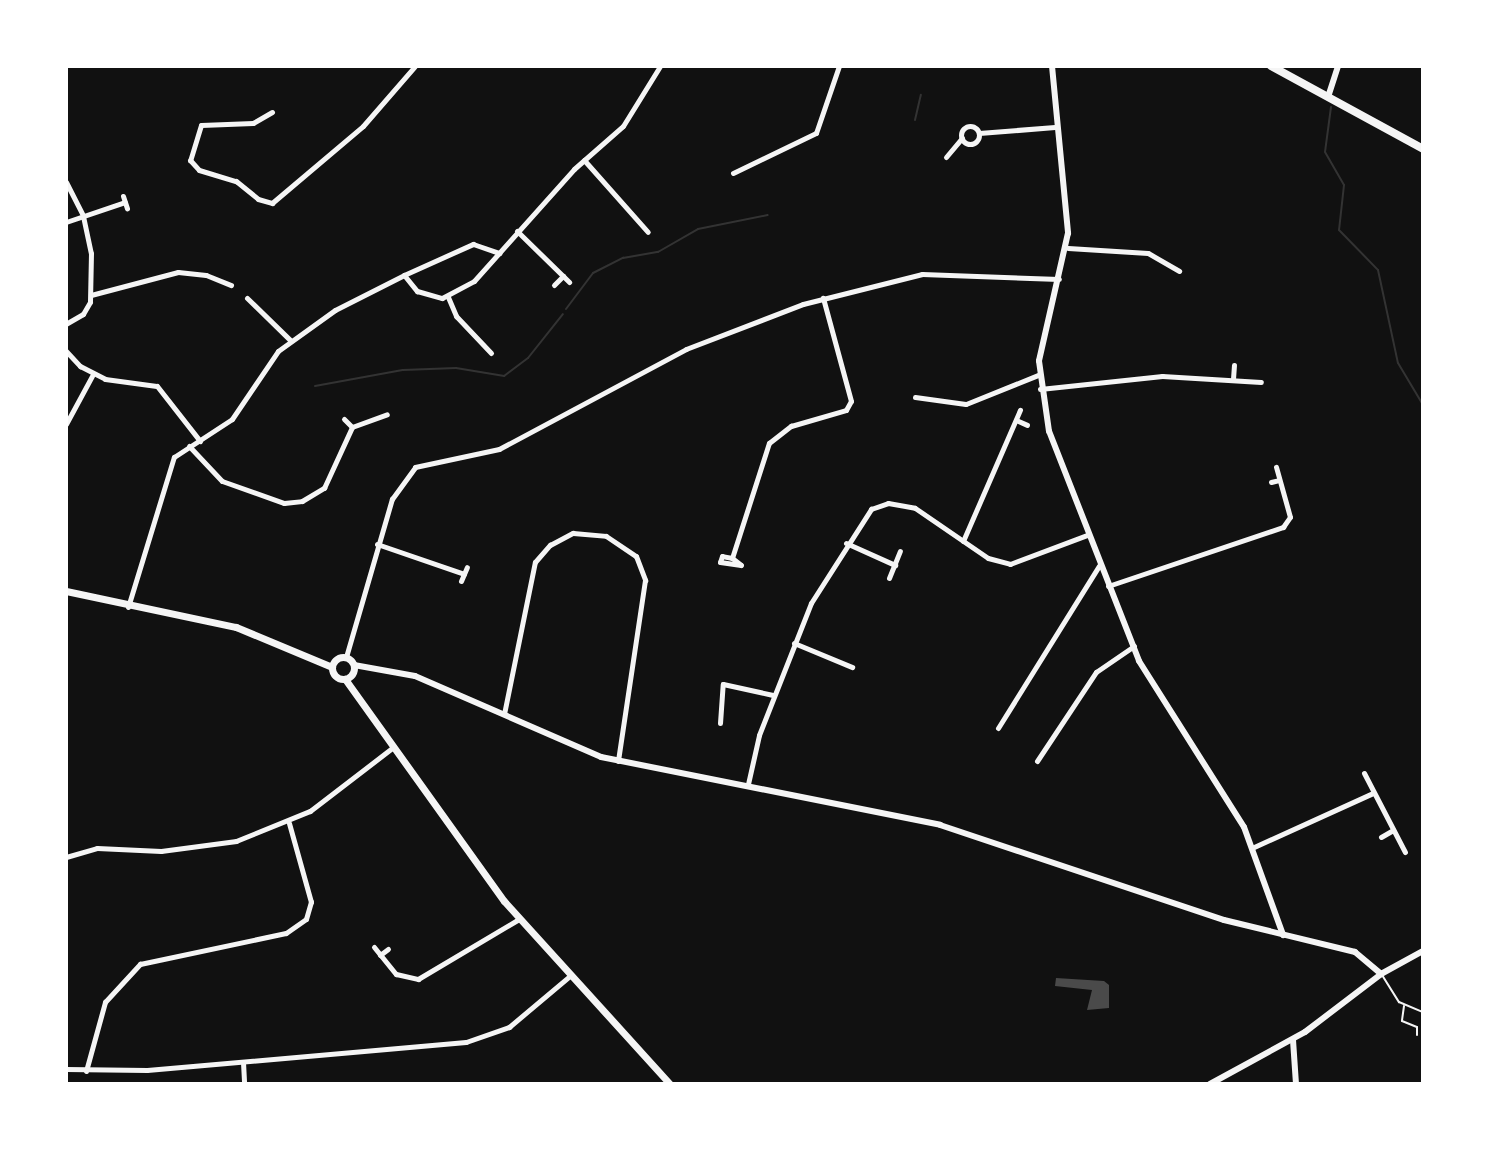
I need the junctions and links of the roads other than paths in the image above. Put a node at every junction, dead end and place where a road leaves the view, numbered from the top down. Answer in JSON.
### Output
{"nodes":[{"id":1,"x":415,"y":66,"type":"edge"},
{"id":2,"x":660,"y":66,"type":"edge"},
{"id":3,"x":839,"y":66,"type":"edge"},
{"id":4,"x":1052,"y":66,"type":"edge"},
{"id":5,"x":1271,"y":66,"type":"edge"},
{"id":6,"x":1338,"y":66,"type":"edge"},
{"id":7,"x":1329,"y":94,"type":"junction"},
{"id":8,"x":272,"y":112,"type":"dead end"},
{"id":9,"x":1055,"y":127,"type":"junction"},
{"id":10,"x":979,"y":133,"type":"junction"},
{"id":11,"x":962,"y":138,"type":"junction"},
{"id":12,"x":1423,"y":149,"type":"edge"},
{"id":13,"x":946,"y":157,"type":"dead end"},
{"id":14,"x":584,"y":160,"type":"junction"},
{"id":15,"x":733,"y":173,"type":"dead end"},
{"id":16,"x":66,"y":182,"type":"edge"},
{"id":17,"x":125,"y":202,"type":"dead end"},
{"id":18,"x":83,"y":216,"type":"junction"},
{"id":19,"x":66,"y":222,"type":"edge"},
{"id":20,"x":517,"y":231,"type":"junction"},
{"id":21,"x":648,"y":232,"type":"dead end"},
{"id":22,"x":1068,"y":248,"type":"junction"},
{"id":23,"x":499,"y":253,"type":"junction"},
{"id":24,"x":1179,"y":271,"type":"dead end"},
{"id":25,"x":404,"y":275,"type":"junction"},
{"id":26,"x":563,"y":276,"type":"junction"},
{"id":27,"x":1060,"y":279,"type":"junction"},
{"id":28,"x":569,"y":282,"type":"dead end"},
{"id":29,"x":231,"y":285,"type":"dead end"},
{"id":30,"x":554,"y":285,"type":"dead end"},
{"id":31,"x":91,"y":295,"type":"junction"},
{"id":32,"x":448,"y":297,"type":"junction"},
{"id":33,"x":247,"y":298,"type":"dead end"},
{"id":34,"x":823,"y":298,"type":"junction"},
{"id":35,"x":66,"y":324,"type":"edge"},
{"id":36,"x":290,"y":340,"type":"junction"},
{"id":37,"x":66,"y":351,"type":"edge"},
{"id":38,"x":491,"y":353,"type":"dead end"},
{"id":39,"x":1234,"y":365,"type":"dead end"},
{"id":40,"x":93,"y":374,"type":"junction"},
{"id":41,"x":1038,"y":375,"type":"junction"},
{"id":42,"x":1233,"y":379,"type":"junction"},
{"id":43,"x":1261,"y":382,"type":"dead end"},
{"id":44,"x":1040,"y":389,"type":"junction"},
{"id":45,"x":915,"y":397,"type":"dead end"},
{"id":46,"x":1020,"y":410,"type":"dead end"},
{"id":47,"x":387,"y":414,"type":"dead end"},
{"id":48,"x":344,"y":419,"type":"dead end"},
{"id":49,"x":1016,"y":420,"type":"junction"},
{"id":50,"x":66,"y":424,"type":"edge"},
{"id":51,"x":1027,"y":425,"type":"dead end"},
{"id":52,"x":352,"y":427,"type":"junction"},
{"id":53,"x":200,"y":441,"type":"junction"},
{"id":54,"x":189,"y":446,"type":"junction"},
{"id":55,"x":1276,"y":467,"type":"dead end"},
{"id":56,"x":1279,"y":480,"type":"junction"},
{"id":57,"x":1271,"y":482,"type":"dead end"},
{"id":58,"x":1087,"y":535,"type":"junction"},
{"id":59,"x":963,"y":542,"type":"junction"},
{"id":60,"x":846,"y":543,"type":"junction"},
{"id":61,"x":377,"y":544,"type":"junction"},
{"id":62,"x":900,"y":551,"type":"dead end"},
{"id":63,"x":732,"y":558,"type":"dead end"},
{"id":64,"x":895,"y":565,"type":"junction"},
{"id":65,"x":1099,"y":566,"type":"junction"},
{"id":66,"x":889,"y":578,"type":"dead end"},
{"id":67,"x":461,"y":581,"type":"dead end"},
{"id":68,"x":1108,"y":586,"type":"junction"},
{"id":69,"x":66,"y":591,"type":"edge"},
{"id":70,"x":128,"y":607,"type":"junction"},
{"id":71,"x":794,"y":643,"type":"junction"},
{"id":72,"x":1134,"y":646,"type":"junction"},
{"id":73,"x":346,"y":657,"type":"junction"},
{"id":74,"x":354,"y":665,"type":"junction"},
{"id":75,"x":332,"y":667,"type":"junction"},
{"id":76,"x":852,"y":667,"type":"dead end"},
{"id":77,"x":345,"y":679,"type":"junction"},
{"id":78,"x":773,"y":695,"type":"junction"},
{"id":79,"x":504,"y":714,"type":"junction"},
{"id":80,"x":720,"y":723,"type":"dead end"},
{"id":81,"x":998,"y":728,"type":"dead end"},
{"id":82,"x":392,"y":748,"type":"junction"},
{"id":83,"x":618,"y":761,"type":"junction"},
{"id":84,"x":1037,"y":761,"type":"dead end"},
{"id":85,"x":1364,"y":773,"type":"dead end"},
{"id":86,"x":748,"y":784,"type":"junction"},
{"id":87,"x":1373,"y":793,"type":"junction"},
{"id":88,"x":289,"y":823,"type":"junction"},
{"id":89,"x":1393,"y":830,"type":"junction"},
{"id":90,"x":1381,"y":837,"type":"dead end"},
{"id":91,"x":1254,"y":847,"type":"junction"},
{"id":92,"x":1405,"y":852,"type":"dead end"},
{"id":93,"x":66,"y":857,"type":"edge"},
{"id":94,"x":519,"y":919,"type":"junction"},
{"id":95,"x":1283,"y":935,"type":"junction"},
{"id":96,"x":374,"y":947,"type":"dead end"},
{"id":97,"x":388,"y":949,"type":"dead end"},
{"id":98,"x":1423,"y":951,"type":"edge"},
{"id":99,"x":380,"y":955,"type":"junction"},
{"id":100,"x":1381,"y":974,"type":"junction"},
{"id":101,"x":571,"y":975,"type":"junction"},
{"id":102,"x":1404,"y":1006,"type":"junction"},
{"id":103,"x":1423,"y":1012,"type":"edge"},
{"id":104,"x":1417,"y":1035,"type":"dead end"},
{"id":105,"x":1293,"y":1040,"type":"junction"},
{"id":106,"x":243,"y":1062,"type":"junction"},
{"id":107,"x":66,"y":1069,"type":"edge"},
{"id":108,"x":86,"y":1071,"type":"junction"},
{"id":109,"x":244,"y":1084,"type":"edge"},
{"id":110,"x":670,"y":1084,"type":"edge"},
{"id":111,"x":1210,"y":1084,"type":"edge"},
{"id":112,"x":1296,"y":1084,"type":"edge"}],
"edges":[{"from":1,"to":8,"type":"street"},
{"from":2,"to":14,"type":"street"},
{"from":3,"to":15,"type":"street"},
{"from":4,"to":9,"type":"street"},
{"from":5,"to":7,"type":"highway"},
{"from":6,"to":7,"type":"street"},
{"from":7,"to":12,"type":"highway"},
{"from":9,"to":10,"type":"street"},
{"from":9,"to":22,"type":"street"},
{"from":10,"to":11,"type":"street"},
{"from":10,"to":11,"type":"street"},
{"from":11,"to":13,"type":"street"},
{"from":14,"to":20,"type":"street"},
{"from":14,"to":21,"type":"street"},
{"from":16,"to":18,"type":"street"},
{"from":17,"to":18,"type":"street"},
{"from":18,"to":19,"type":"street"},
{"from":18,"to":31,"type":"street"},
{"from":20,"to":23,"type":"street"},
{"from":20,"to":26,"type":"street"},
{"from":22,"to":24,"type":"street"},
{"from":22,"to":27,"type":"street"},
{"from":23,"to":25,"type":"street"},
{"from":23,"to":32,"type":"street"},
{"from":25,"to":32,"type":"street"},
{"from":25,"to":36,"type":"street"},
{"from":26,"to":28,"type":"street"},
{"from":26,"to":30,"type":"street"},
{"from":27,"to":34,"type":"street"},
{"from":27,"to":41,"type":"street"},
{"from":29,"to":31,"type":"street"},
{"from":31,"to":35,"type":"street"},
{"from":32,"to":38,"type":"street"},
{"from":33,"to":36,"type":"street"},
{"from":34,"to":61,"type":"street"},
{"from":34,"to":63,"type":"street"},
{"from":36,"to":53,"type":"street"},
{"from":37,"to":40,"type":"street"},
{"from":39,"to":42,"type":"street"},
{"from":40,"to":50,"type":"street"},
{"from":40,"to":53,"type":"street"},
{"from":41,"to":44,"type":"street"},
{"from":41,"to":45,"type":"street"},
{"from":42,"to":43,"type":"street"},
{"from":42,"to":44,"type":"street"},
{"from":44,"to":58,"type":"street"},
{"from":46,"to":49,"type":"street"},
{"from":47,"to":52,"type":"street"},
{"from":48,"to":52,"type":"street"},
{"from":49,"to":51,"type":"street"},
{"from":49,"to":59,"type":"street"},
{"from":52,"to":54,"type":"street"},
{"from":53,"to":54,"type":"street"},
{"from":54,"to":70,"type":"street"},
{"from":55,"to":56,"type":"street"},
{"from":56,"to":57,"type":"street"},
{"from":56,"to":68,"type":"street"},
{"from":58,"to":59,"type":"street"},
{"from":58,"to":65,"type":"street"},
{"from":59,"to":60,"type":"street"},
{"from":60,"to":64,"type":"street"},
{"from":60,"to":71,"type":"street"},
{"from":61,"to":67,"type":"street"},
{"from":61,"to":73,"type":"street"},
{"from":62,"to":64,"type":"street"},
{"from":64,"to":66,"type":"street"},
{"from":65,"to":68,"type":"street"},
{"from":65,"to":81,"type":"street"},
{"from":68,"to":72,"type":"street"},
{"from":69,"to":70,"type":"main road"},
{"from":70,"to":75,"type":"main road"},
{"from":71,"to":76,"type":"street"},
{"from":71,"to":78,"type":"street"},
{"from":72,"to":84,"type":"street"},
{"from":72,"to":91,"type":"street"},
{"from":73,"to":74,"type":"main road"},
{"from":73,"to":75,"type":"main road"},
{"from":74,"to":77,"type":"main road"},
{"from":74,"to":79,"type":"street"},
{"from":75,"to":77,"type":"main road"},
{"from":77,"to":82,"type":"main road"},
{"from":78,"to":80,"type":"street"},
{"from":78,"to":86,"type":"street"},
{"from":79,"to":83,"type":"street"},
{"from":79,"to":83,"type":"street"},
{"from":82,"to":88,"type":"street"},
{"from":82,"to":94,"type":"main road"},
{"from":83,"to":86,"type":"street"},
{"from":85,"to":87,"type":"street"},
{"from":86,"to":95,"type":"street"},
{"from":87,"to":89,"type":"street"},
{"from":87,"to":91,"type":"street"},
{"from":88,"to":93,"type":"street"},
{"from":88,"to":108,"type":"street"},
{"from":89,"to":90,"type":"street"},
{"from":89,"to":92,"type":"street"},
{"from":91,"to":95,"type":"street"},
{"from":94,"to":99,"type":"street"},
{"from":94,"to":101,"type":"main road"},
{"from":95,"to":100,"type":"street"},
{"from":96,"to":99,"type":"street"},
{"from":97,"to":99,"type":"street"},
{"from":98,"to":100,"type":"street"},
{"from":100,"to":102,"type":"lane"},
{"from":100,"to":105,"type":"street"},
{"from":101,"to":106,"type":"street"},
{"from":101,"to":110,"type":"main road"},
{"from":102,"to":103,"type":"lane"},
{"from":102,"to":104,"type":"lane"},
{"from":105,"to":111,"type":"street"},
{"from":105,"to":112,"type":"street"},
{"from":106,"to":108,"type":"street"},
{"from":106,"to":109,"type":"street"},
{"from":107,"to":108,"type":"street"}]}
